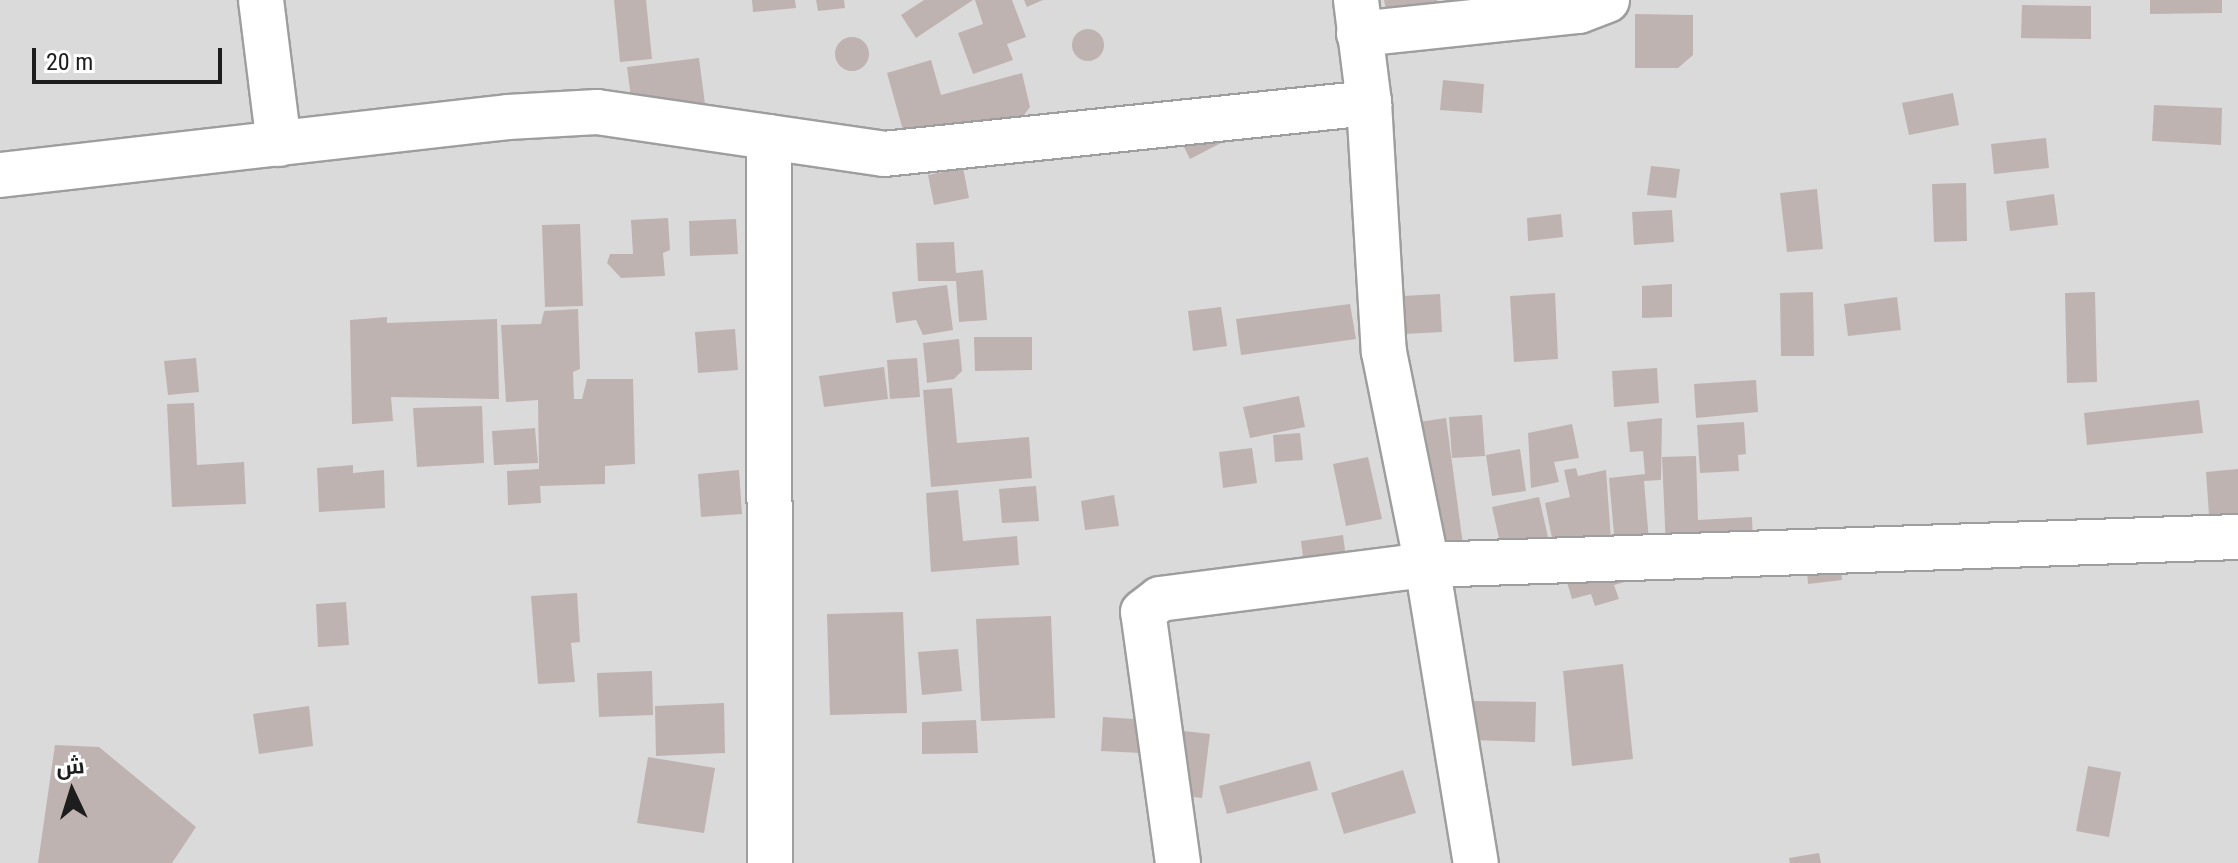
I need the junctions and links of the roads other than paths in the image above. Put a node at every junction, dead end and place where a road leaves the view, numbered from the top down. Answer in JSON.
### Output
{"nodes":[{"id":1,"x":261,"y":0,"type":"edge"},
{"id":2,"x":1607,"y":0,"type":"edge"},
{"id":3,"x":1358,"y":17,"type":"edge"},
{"id":4,"x":1369,"y":103,"type":"junction"},
{"id":5,"x":769,"y":137,"type":"junction"},
{"id":6,"x":279,"y":144,"type":"junction"},
{"id":7,"x":0,"y":175,"type":"edge"},
{"id":8,"x":2238,"y":537,"type":"edge"},
{"id":9,"x":1427,"y":565,"type":"junction"},
{"id":10,"x":770,"y":863,"type":"edge"},
{"id":11,"x":1178,"y":863,"type":"edge"},
{"id":12,"x":1476,"y":863,"type":"edge"}],
"edges":[{"from":1,"to":6,"type":"street"},
{"from":2,"to":3,"type":"street"},
{"from":3,"to":4,"type":"street"},
{"from":4,"to":5,"type":"street"},
{"from":4,"to":9,"type":"street"},
{"from":5,"to":6,"type":"street"},
{"from":5,"to":10,"type":"street"},
{"from":6,"to":7,"type":"street"},
{"from":8,"to":9,"type":"street"},
{"from":9,"to":11,"type":"street"},
{"from":9,"to":12,"type":"street"}]}
